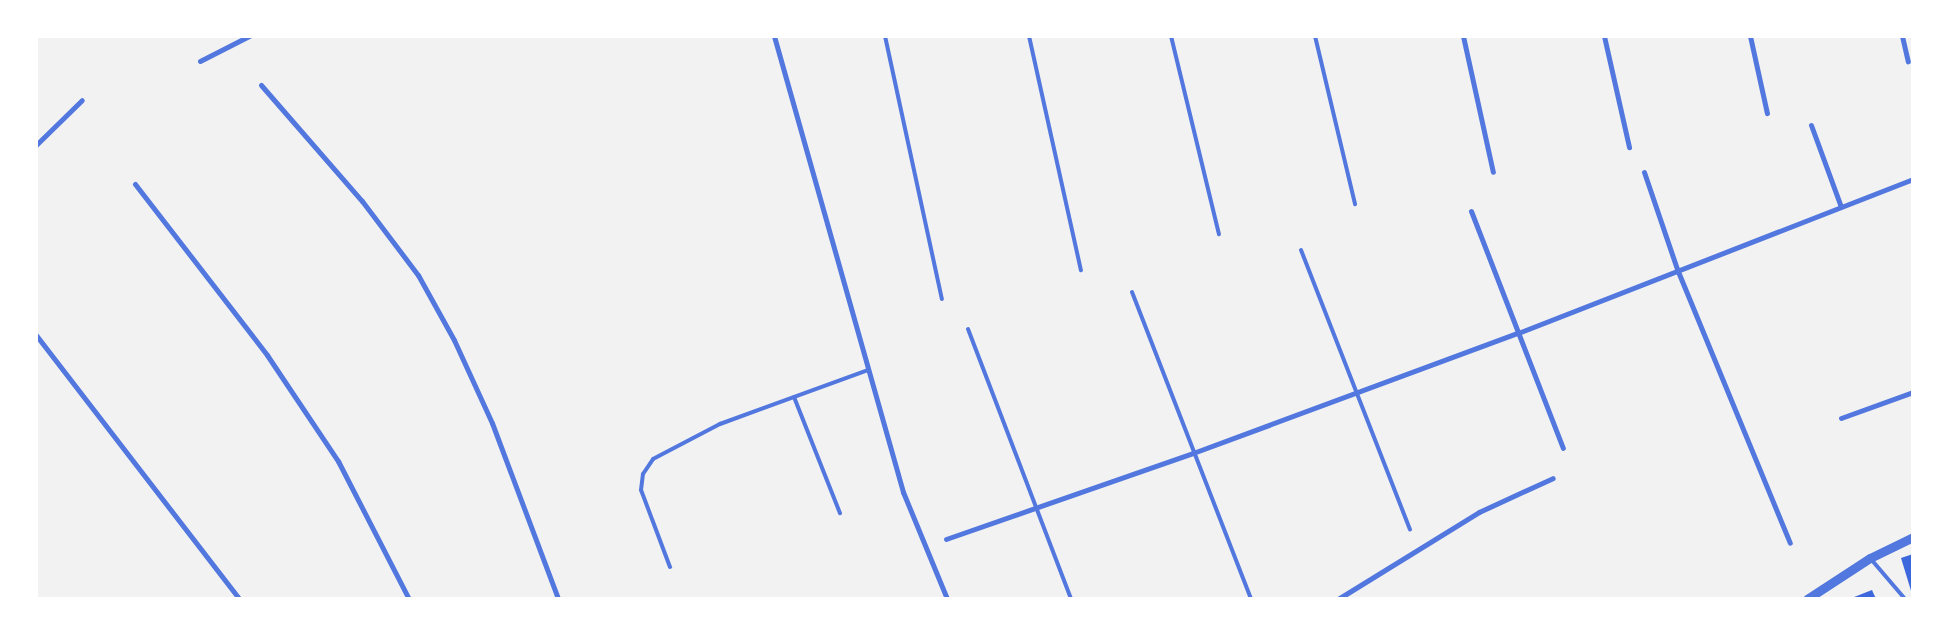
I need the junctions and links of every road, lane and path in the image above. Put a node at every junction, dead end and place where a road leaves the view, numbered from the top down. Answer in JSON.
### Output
{"nodes":[{"id":1,"x":249,"y":36,"type":"edge"},
{"id":2,"x":774,"y":36,"type":"edge"},
{"id":3,"x":885,"y":36,"type":"edge"},
{"id":4,"x":1029,"y":36,"type":"edge"},
{"id":5,"x":1171,"y":36,"type":"edge"},
{"id":6,"x":1314,"y":36,"type":"edge"},
{"id":7,"x":1462,"y":36,"type":"edge"},
{"id":8,"x":1604,"y":36,"type":"edge"},
{"id":9,"x":1750,"y":36,"type":"edge"},
{"id":10,"x":1902,"y":36,"type":"edge"},
{"id":11,"x":200,"y":61,"type":"dead end"},
{"id":12,"x":1908,"y":61,"type":"dead end"},
{"id":13,"x":261,"y":85,"type":"dead end"},
{"id":14,"x":82,"y":100,"type":"dead end"},
{"id":15,"x":1767,"y":113,"type":"dead end"},
{"id":16,"x":1810,"y":125,"type":"dead end"},
{"id":17,"x":36,"y":145,"type":"edge"},
{"id":18,"x":1629,"y":147,"type":"dead end"},
{"id":19,"x":1493,"y":172,"type":"dead end"},
{"id":20,"x":1644,"y":172,"type":"dead end"},
{"id":21,"x":1913,"y":179,"type":"edge"},
{"id":22,"x":135,"y":184,"type":"dead end"},
{"id":23,"x":1355,"y":204,"type":"dead end"},
{"id":24,"x":1840,"y":207,"type":"junction"},
{"id":25,"x":1471,"y":211,"type":"dead end"},
{"id":26,"x":1218,"y":234,"type":"dead end"},
{"id":27,"x":1301,"y":250,"type":"dead end"},
{"id":28,"x":1677,"y":269,"type":"junction"},
{"id":29,"x":1081,"y":270,"type":"dead end"},
{"id":30,"x":1132,"y":292,"type":"dead end"},
{"id":31,"x":942,"y":299,"type":"dead end"},
{"id":32,"x":968,"y":329,"type":"dead end"},
{"id":33,"x":1518,"y":333,"type":"junction"},
{"id":34,"x":36,"y":335,"type":"edge"},
{"id":35,"x":868,"y":370,"type":"junction"},
{"id":36,"x":1913,"y":392,"type":"edge"},
{"id":37,"x":1356,"y":393,"type":"junction"},
{"id":38,"x":794,"y":397,"type":"junction"},
{"id":39,"x":1841,"y":418,"type":"dead end"},
{"id":40,"x":1563,"y":448,"type":"dead end"},
{"id":41,"x":1193,"y":453,"type":"junction"},
{"id":42,"x":1553,"y":478,"type":"dead end"},
{"id":43,"x":1036,"y":508,"type":"junction"},
{"id":44,"x":840,"y":513,"type":"dead end"},
{"id":45,"x":1410,"y":529,"type":"dead end"},
{"id":46,"x":1913,"y":537,"type":"edge"},
{"id":47,"x":946,"y":539,"type":"dead end"},
{"id":48,"x":1790,"y":543,"type":"dead end"},
{"id":49,"x":1870,"y":558,"type":"junction"},
{"id":50,"x":670,"y":567,"type":"dead end"},
{"id":51,"x":239,"y":599,"type":"edge"},
{"id":52,"x":409,"y":599,"type":"edge"},
{"id":53,"x":558,"y":599,"type":"edge"},
{"id":54,"x":947,"y":599,"type":"edge"},
{"id":55,"x":1071,"y":599,"type":"edge"},
{"id":56,"x":1251,"y":599,"type":"edge"},
{"id":57,"x":1338,"y":599,"type":"edge"},
{"id":58,"x":1807,"y":599,"type":"edge"},
{"id":59,"x":1905,"y":599,"type":"edge"}],
"edges":[{"from":1,"to":11,"type":"street"},
{"from":2,"to":35,"type":"street"},
{"from":3,"to":31,"type":"lane"},
{"from":4,"to":29,"type":"lane"},
{"from":5,"to":26,"type":"lane"},
{"from":6,"to":23,"type":"lane"},
{"from":7,"to":19,"type":"street"},
{"from":8,"to":18,"type":"street"},
{"from":9,"to":15,"type":"street"},
{"from":10,"to":12,"type":"street"},
{"from":13,"to":53,"type":"street"},
{"from":14,"to":17,"type":"street"},
{"from":16,"to":24,"type":"street"},
{"from":20,"to":28,"type":"street"},
{"from":21,"to":24,"type":"street"},
{"from":22,"to":52,"type":"street"},
{"from":24,"to":28,"type":"street"},
{"from":25,"to":33,"type":"street"},
{"from":27,"to":37,"type":"lane"},
{"from":28,"to":33,"type":"street"},
{"from":28,"to":48,"type":"street"},
{"from":30,"to":41,"type":"lane"},
{"from":32,"to":43,"type":"lane"},
{"from":33,"to":37,"type":"street"},
{"from":33,"to":40,"type":"street"},
{"from":34,"to":51,"type":"street"},
{"from":35,"to":38,"type":"lane"},
{"from":35,"to":54,"type":"street"},
{"from":36,"to":39,"type":"street"},
{"from":37,"to":41,"type":"street"},
{"from":37,"to":45,"type":"lane"},
{"from":38,"to":44,"type":"lane"},
{"from":38,"to":50,"type":"lane"},
{"from":41,"to":43,"type":"street"},
{"from":41,"to":56,"type":"lane"},
{"from":42,"to":57,"type":"street"},
{"from":43,"to":47,"type":"street"},
{"from":43,"to":55,"type":"lane"},
{"from":46,"to":49,"type":"street"},
{"from":49,"to":58,"type":"street"},
{"from":49,"to":59,"type":"lane"}]}
